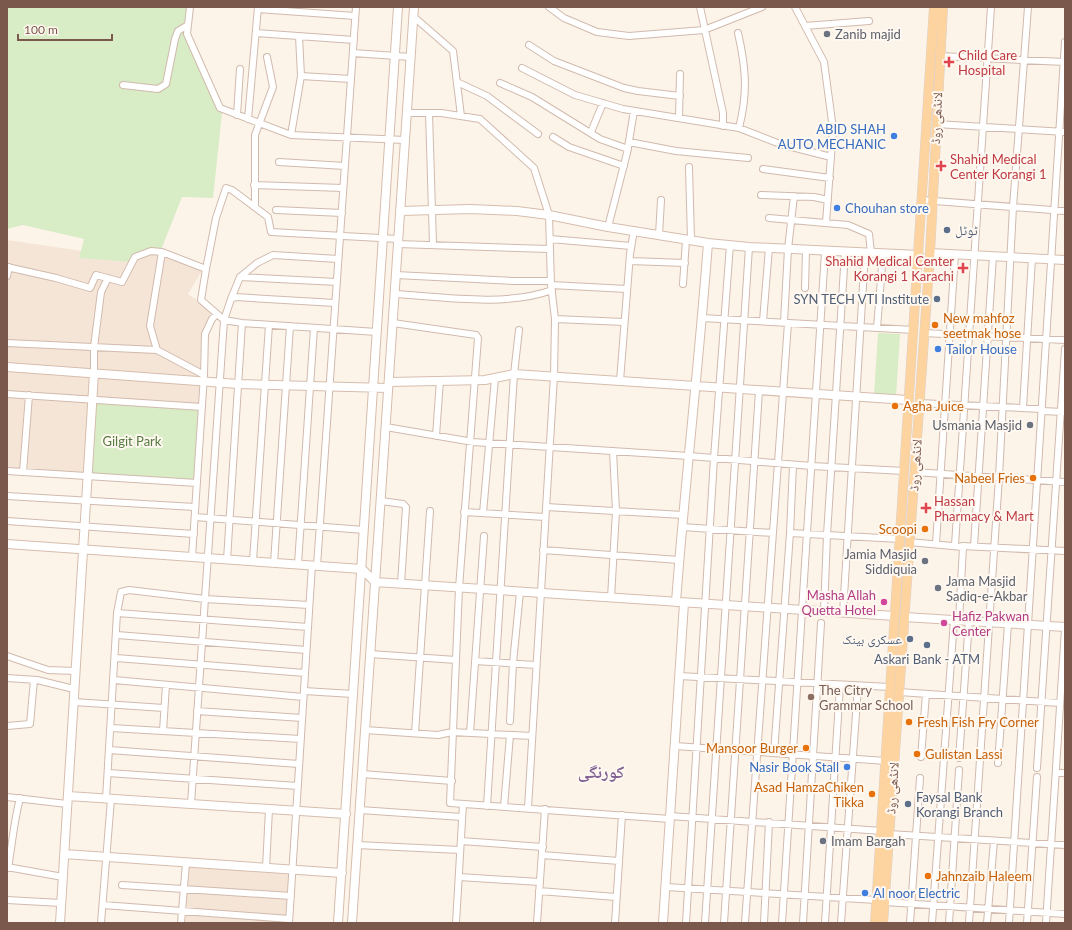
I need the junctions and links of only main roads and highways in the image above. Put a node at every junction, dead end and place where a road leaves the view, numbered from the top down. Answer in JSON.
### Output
{"nodes":[{"id":1,"x":934,"y":7,"type":"edge"},
{"id":2,"x":943,"y":7,"type":"edge"},
{"id":3,"x":900,"y":617,"type":"junction"},
{"id":4,"x":886,"y":833,"type":"junction"},
{"id":5,"x":880,"y":901,"type":"junction"},
{"id":6,"x":875,"y":923,"type":"edge"},
{"id":7,"x":883,"y":923,"type":"edge"}],
"edges":[{"from":1,"to":3,"type":"main road","name":"لانڈھی روڈ"},
{"from":2,"to":3,"type":"main road","name":"لانڈھی روڈ"},
{"from":3,"to":4,"type":"main road","name":"لانڈھی روڈ"},
{"from":3,"to":4,"type":"main road","name":"لانڈھی روڈ"},
{"from":4,"to":5,"type":"main road","name":"لانڈھی روڈ"},
{"from":5,"to":6,"type":"main road","name":"لانڈھی روڈ"},
{"from":5,"to":7,"type":"main road","name":"لانڈھی روڈ"}]}
